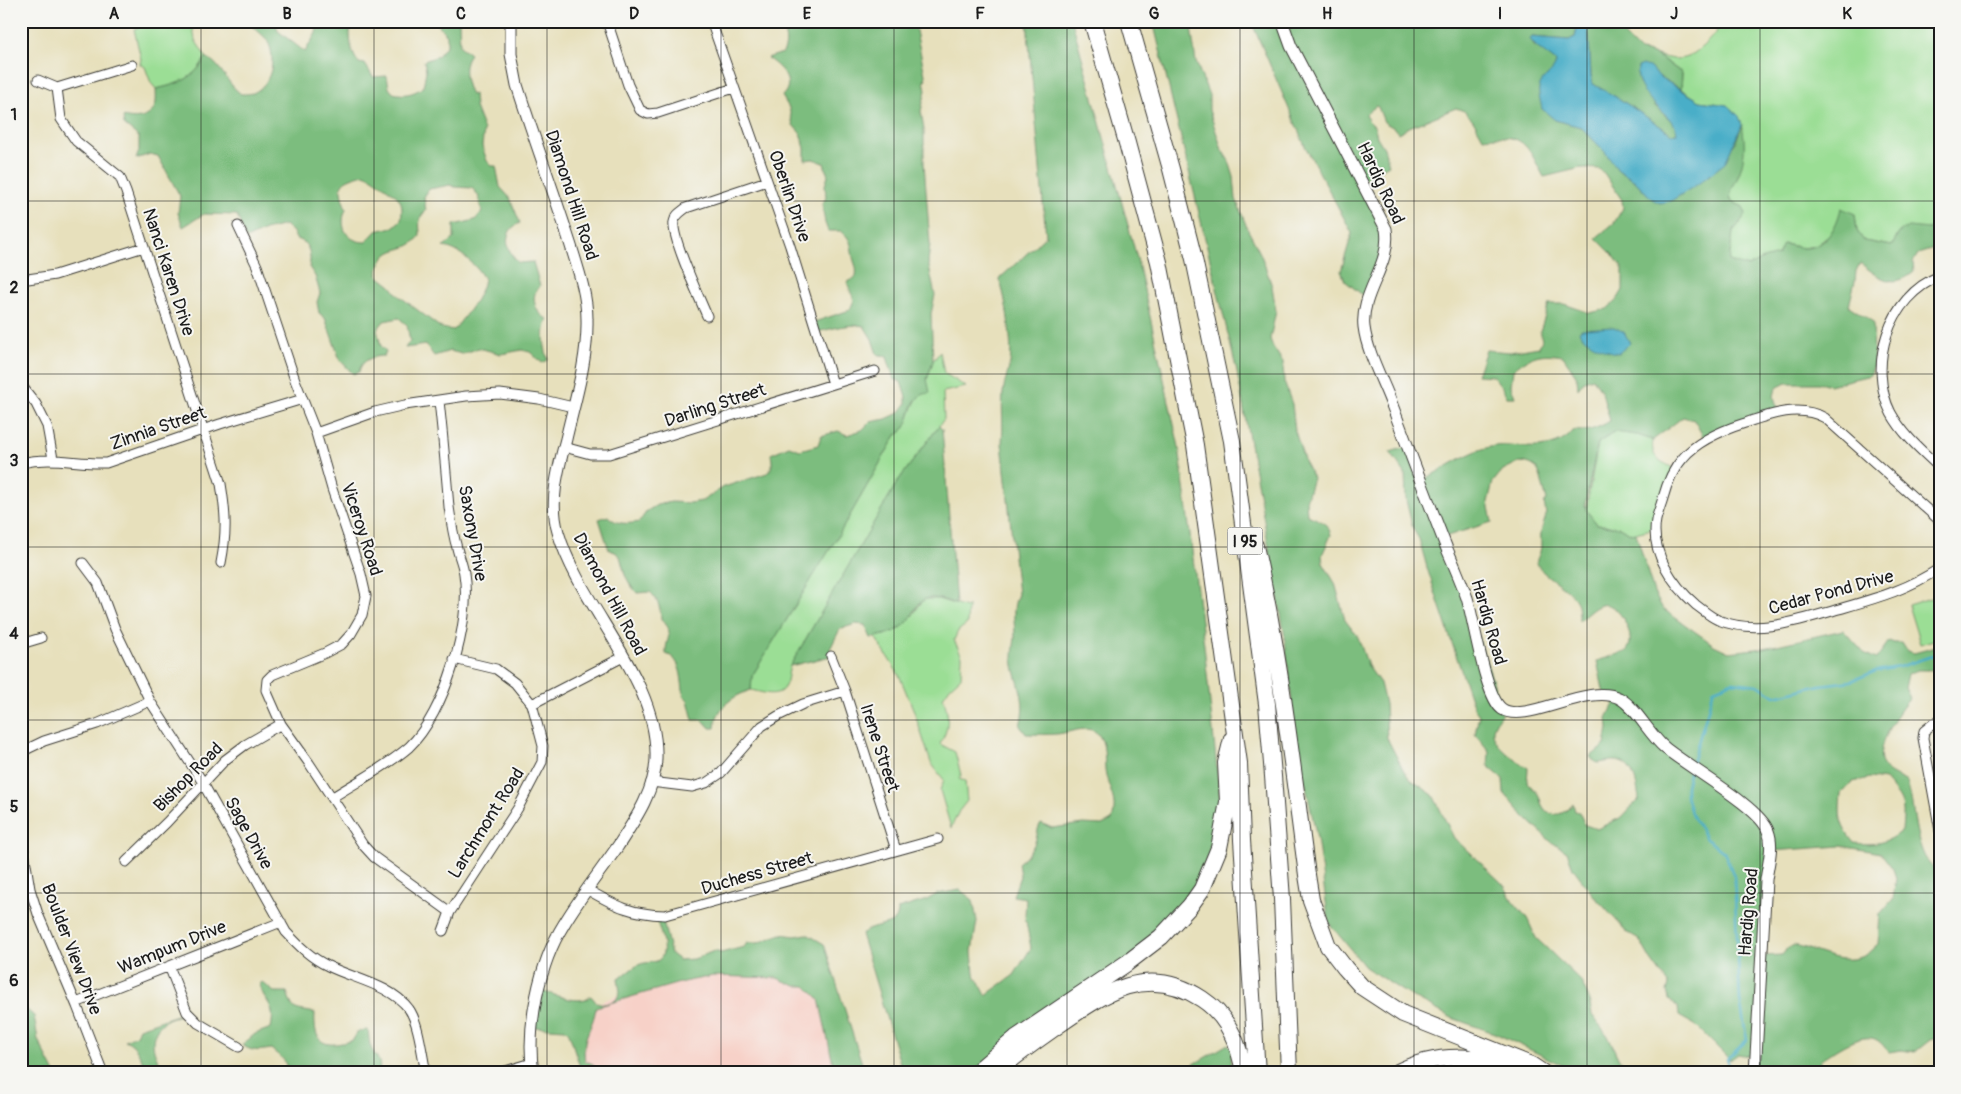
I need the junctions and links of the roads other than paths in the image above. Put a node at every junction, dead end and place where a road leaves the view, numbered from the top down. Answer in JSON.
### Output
{"nodes":[{"id":1,"x":511,"y":21,"type":"edge"},
{"id":2,"x":607,"y":21,"type":"edge"},
{"id":3,"x":711,"y":21,"type":"edge"},
{"id":4,"x":1092,"y":21,"type":"edge"},
{"id":5,"x":1129,"y":21,"type":"edge"},
{"id":6,"x":1282,"y":21,"type":"edge"},
{"id":7,"x":132,"y":65,"type":"dead end"},
{"id":8,"x":38,"y":80,"type":"dead end"},
{"id":9,"x":57,"y":88,"type":"junction"},
{"id":10,"x":734,"y":88,"type":"junction"},
{"id":11,"x":767,"y":181,"type":"junction"},
{"id":12,"x":238,"y":226,"type":"dead end"},
{"id":13,"x":144,"y":246,"type":"junction"},
{"id":14,"x":1940,"y":276,"type":"edge"},
{"id":15,"x":21,"y":280,"type":"edge"},
{"id":16,"x":707,"y":316,"type":"dead end"},
{"id":17,"x":875,"y":371,"type":"dead end"},
{"id":18,"x":833,"y":384,"type":"junction"},
{"id":19,"x":21,"y":385,"type":"edge"},
{"id":20,"x":303,"y":399,"type":"junction"},
{"id":21,"x":439,"y":401,"type":"junction"},
{"id":22,"x":573,"y":407,"type":"junction"},
{"id":23,"x":202,"y":430,"type":"junction"},
{"id":24,"x":316,"y":433,"type":"junction"},
{"id":25,"x":1232,"y":441,"type":"junction"},
{"id":26,"x":564,"y":447,"type":"junction"},
{"id":27,"x":53,"y":459,"type":"junction"},
{"id":28,"x":21,"y":464,"type":"edge"},
{"id":29,"x":1940,"y":468,"type":"edge"},
{"id":30,"x":1940,"y":520,"type":"edge"},
{"id":31,"x":83,"y":562,"type":"dead end"},
{"id":32,"x":221,"y":563,"type":"dead end"},
{"id":33,"x":1940,"y":568,"type":"edge"},
{"id":34,"x":41,"y":638,"type":"dead end"},
{"id":35,"x":21,"y":644,"type":"edge"},
{"id":36,"x":831,"y":656,"type":"dead end"},
{"id":37,"x":623,"y":657,"type":"junction"},
{"id":38,"x":454,"y":658,"type":"junction"},
{"id":39,"x":845,"y":691,"type":"junction"},
{"id":40,"x":150,"y":701,"type":"junction"},
{"id":41,"x":532,"y":704,"type":"junction"},
{"id":42,"x":1940,"y":722,"type":"edge"},
{"id":43,"x":281,"y":724,"type":"junction"},
{"id":44,"x":1235,"y":727,"type":"junction"},
{"id":45,"x":21,"y":752,"type":"edge"},
{"id":46,"x":651,"y":782,"type":"junction"},
{"id":47,"x":202,"y":784,"type":"junction"},
{"id":48,"x":333,"y":797,"type":"junction"},
{"id":49,"x":1940,"y":831,"type":"edge"},
{"id":50,"x":21,"y":834,"type":"edge"},
{"id":51,"x":938,"y":839,"type":"dead end"},
{"id":52,"x":896,"y":850,"type":"junction"},
{"id":53,"x":126,"y":862,"type":"dead end"},
{"id":54,"x":588,"y":890,"type":"junction"},
{"id":55,"x":450,"y":912,"type":"junction"},
{"id":56,"x":281,"y":922,"type":"junction"},
{"id":57,"x":443,"y":931,"type":"dead end"},
{"id":58,"x":169,"y":966,"type":"junction"},
{"id":59,"x":76,"y":1003,"type":"junction"},
{"id":60,"x":239,"y":1047,"type":"dead end"},
{"id":61,"x":532,"y":1068,"type":"edge"},
{"id":62,"x":103,"y":1073,"type":"edge"},
{"id":63,"x":426,"y":1073,"type":"edge"},
{"id":64,"x":499,"y":1073,"type":"edge"},
{"id":65,"x":975,"y":1073,"type":"edge"},
{"id":66,"x":995,"y":1073,"type":"edge"},
{"id":67,"x":1244,"y":1073,"type":"edge"},
{"id":68,"x":1257,"y":1073,"type":"edge"},
{"id":69,"x":1289,"y":1073,"type":"edge"},
{"id":70,"x":1396,"y":1073,"type":"edge"},
{"id":71,"x":1520,"y":1073,"type":"edge"},
{"id":72,"x":1543,"y":1073,"type":"edge"},
{"id":73,"x":1756,"y":1073,"type":"edge"}],
"edges":[{"from":1,"to":22,"type":"street","name":"Diamond Hill Road"},
{"from":2,"to":10,"type":"street"},
{"from":3,"to":10,"type":"street","name":"Oberlin Drive"},
{"from":4,"to":44,"type":"highway","number":"I 95"},
{"from":5,"to":25,"type":"highway","number":"I 95"},
{"from":6,"to":73,"type":"street","name":"Hardig Road"},
{"from":7,"to":9,"type":"street"},
{"from":8,"to":9,"type":"street"},
{"from":9,"to":13,"type":"street","name":"Nanci Karen Drive"},
{"from":10,"to":11,"type":"street","name":"Oberlin Drive"},
{"from":11,"to":16,"type":"street"},
{"from":11,"to":18,"type":"street","name":"Oberlin Drive"},
{"from":12,"to":20,"type":"street","name":"Viceroy Road"},
{"from":13,"to":15,"type":"street"},
{"from":13,"to":23,"type":"street","name":"Nanci Karen Drive"},
{"from":14,"to":29,"type":"street"},
{"from":17,"to":18,"type":"street","name":"Darling Street"},
{"from":18,"to":26,"type":"street","name":"Darling Street"},
{"from":19,"to":27,"type":"street"},
{"from":20,"to":23,"type":"street","name":"Zinnia Street"},
{"from":20,"to":24,"type":"street","name":"Viceroy Road"},
{"from":21,"to":22,"type":"street"},
{"from":21,"to":24,"type":"street"},
{"from":21,"to":38,"type":"street","name":"Saxony Drive"},
{"from":22,"to":26,"type":"street","name":"Diamond Hill Road"},
{"from":23,"to":27,"type":"street","name":"Zinnia Street"},
{"from":23,"to":32,"type":"street","name":"Nanci Karen Drive"},
{"from":24,"to":43,"type":"street","name":"Viceroy Road"},
{"from":25,"to":69,"type":"highway","number":"I 95"},
{"from":25,"to":72,"type":"highway"},
{"from":26,"to":37,"type":"street","name":"Diamond Hill Road"},
{"from":27,"to":28,"type":"street","name":"Zinnia Street"},
{"from":30,"to":33,"type":"street","name":"Cedar Pond Drive"},
{"from":31,"to":40,"type":"street","name":"Sage Drive"},
{"from":34,"to":35,"type":"street"},
{"from":36,"to":39,"type":"street","name":"Irene Street"},
{"from":37,"to":41,"type":"street"},
{"from":37,"to":46,"type":"street","name":"Diamond Hill Road"},
{"from":38,"to":41,"type":"street","name":"Larchmont Road"},
{"from":38,"to":48,"type":"street","name":"Saxony Drive"},
{"from":39,"to":46,"type":"street"},
{"from":39,"to":52,"type":"street","name":"Irene Street"},
{"from":40,"to":45,"type":"street"},
{"from":40,"to":47,"type":"street","name":"Sage Drive"},
{"from":41,"to":55,"type":"street","name":"Larchmont Road"},
{"from":42,"to":49,"type":"street"},
{"from":43,"to":47,"type":"street","name":"Bishop Road"},
{"from":43,"to":48,"type":"street","name":"Viceroy Road"},
{"from":44,"to":65,"type":"highway"},
{"from":44,"to":68,"type":"highway","number":"I 95"},
{"from":46,"to":54,"type":"street","name":"Diamond Hill Road"},
{"from":47,"to":53,"type":"street","name":"Bishop Road"},
{"from":47,"to":56,"type":"street","name":"Sage Drive"},
{"from":48,"to":55,"type":"street","name":"Viceroy Road"},
{"from":50,"to":59,"type":"street","name":"Boulder View Drive"},
{"from":51,"to":52,"type":"street","name":"Duchess Street"},
{"from":52,"to":54,"type":"street","name":"Duchess Street"},
{"from":54,"to":61,"type":"street","name":"Diamond Hill Road"},
{"from":55,"to":57,"type":"street","name":"Larchmont Road"},
{"from":56,"to":58,"type":"street","name":"Wampum Drive"},
{"from":56,"to":63,"type":"street","name":"Sage Drive"},
{"from":58,"to":59,"type":"street","name":"Wampum Drive"},
{"from":58,"to":60,"type":"street"},
{"from":59,"to":62,"type":"street","name":"Boulder View Drive"},
{"from":61,"to":64,"type":"street"},
{"from":66,"to":67,"type":"highway"},
{"from":70,"to":71,"type":"highway"}]}
